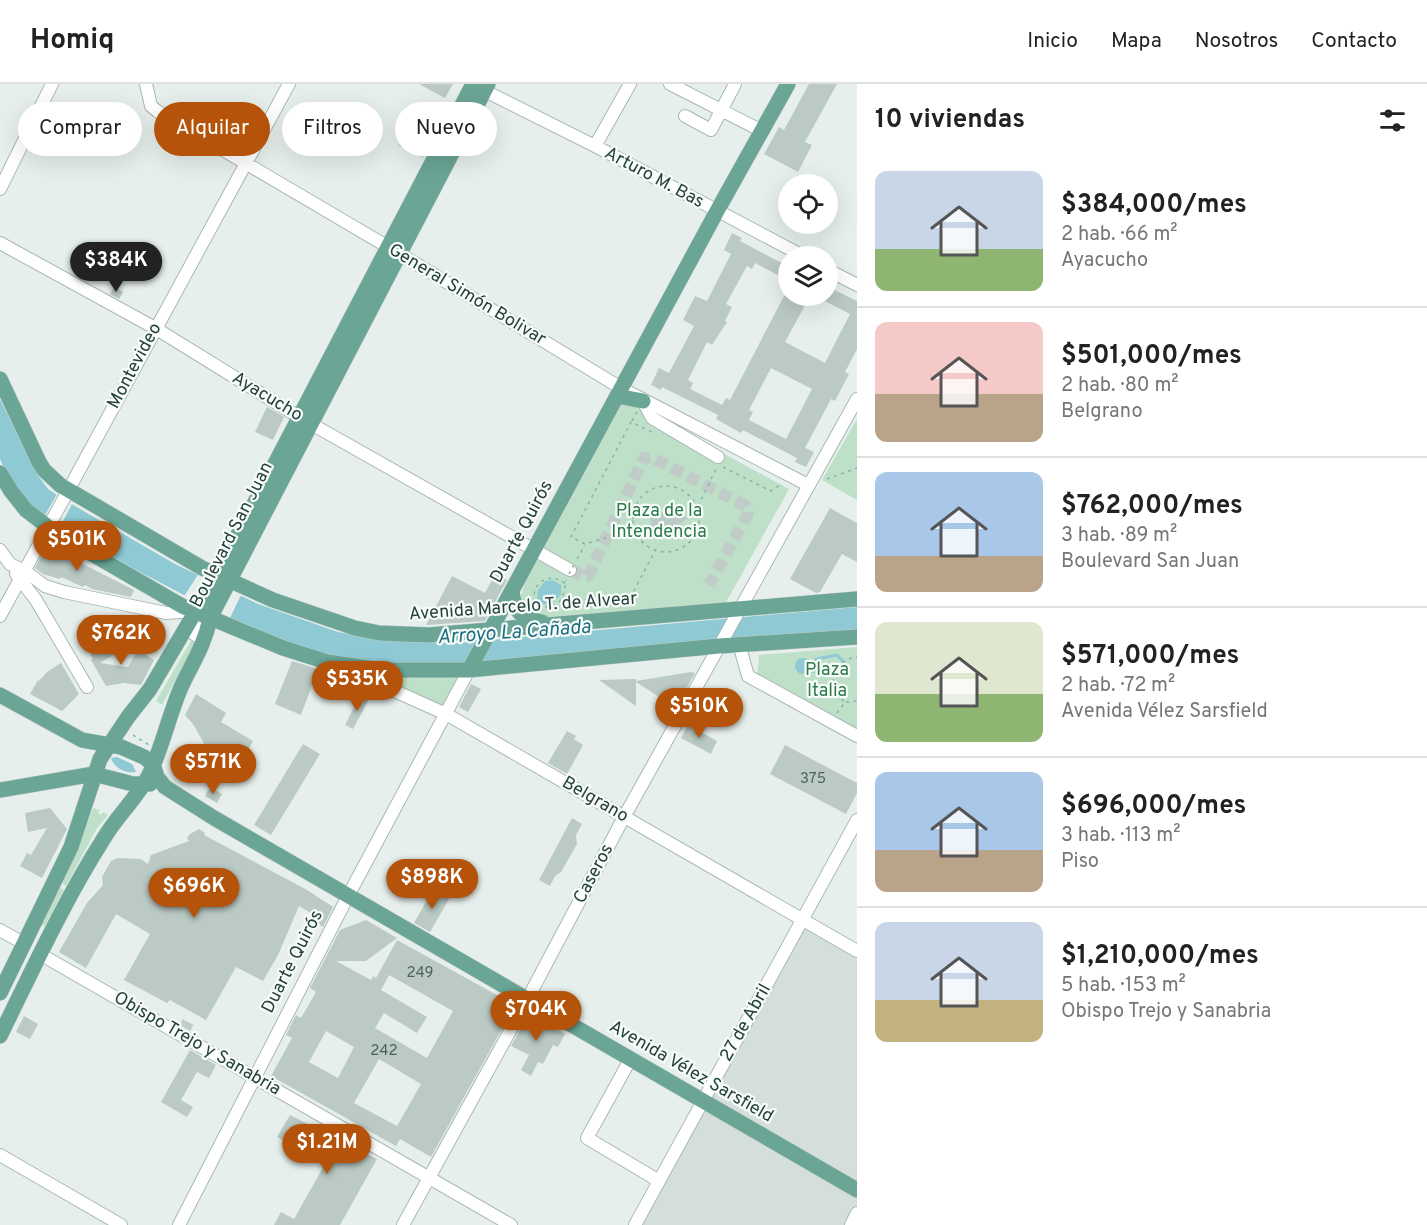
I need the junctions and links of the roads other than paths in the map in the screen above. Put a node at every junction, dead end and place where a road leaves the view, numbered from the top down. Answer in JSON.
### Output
{"nodes":[{"id":1,"x":52,"y":84,"type":"edge"},
{"id":2,"x":146,"y":84,"type":"edge"},
{"id":3,"x":289,"y":84,"type":"edge"},
{"id":4,"x":630,"y":84,"type":"edge"},
{"id":5,"x":670,"y":84,"type":"edge"},
{"id":6,"x":735,"y":84,"type":"edge"},
{"id":7,"x":788,"y":84,"type":"edge"},
{"id":8,"x":478,"y":85,"type":"edge"},
{"id":9,"x":721,"y":111,"type":"junction"},
{"id":10,"x":685,"y":116,"type":"dead end"},
{"id":11,"x":762,"y":131,"type":"junction"},
{"id":12,"x":595,"y":146,"type":"junction"},
{"id":13,"x":245,"y":163,"type":"junction"},
{"id":14,"x":0,"y":189,"type":"edge"},
{"id":15,"x":717,"y":211,"type":"junction"},
{"id":16,"x":0,"y":243,"type":"edge"},
{"id":17,"x":784,"y":246,"type":"edge"},
{"id":18,"x":394,"y":250,"type":"junction"},
{"id":19,"x":838,"y":275,"type":"edge"},
{"id":20,"x":857,"y":285,"type":"edge"},
{"id":21,"x":155,"y":328,"type":"junction"},
{"id":22,"x":0,"y":379,"type":"edge"},
{"id":23,"x":619,"y":392,"type":"junction"},
{"id":24,"x":857,"y":399,"type":"edge"},
{"id":25,"x":643,"y":401,"type":"junction"},
{"id":26,"x":305,"y":420,"type":"junction"},
{"id":27,"x":718,"y":457,"type":"dead end"},
{"id":28,"x":0,"y":473,"type":"edge"},
{"id":29,"x":808,"y":485,"type":"junction"},
{"id":30,"x":69,"y":491,"type":"junction"},
{"id":31,"x":48,"y":528,"type":"junction"},
{"id":32,"x":0,"y":550,"type":"edge"},
{"id":33,"x":534,"y":550,"type":"junction"},
{"id":34,"x":571,"y":569,"type":"tunnel mouth"},
{"id":35,"x":22,"y":575,"type":"junction"},
{"id":36,"x":223,"y":578,"type":"junction"},
{"id":37,"x":45,"y":586,"type":"junction"},
{"id":38,"x":512,"y":592,"type":"junction"},
{"id":39,"x":857,"y":599,"type":"edge"},
{"id":40,"x":36,"y":600,"type":"junction"},
{"id":41,"x":739,"y":610,"type":"junction"},
{"id":42,"x":195,"y":611,"type":"junction"},
{"id":43,"x":0,"y":616,"type":"edge"},
{"id":44,"x":210,"y":618,"type":"junction"},
{"id":45,"x":551,"y":624,"type":"junction"},
{"id":46,"x":492,"y":630,"type":"junction"},
{"id":47,"x":857,"y":637,"type":"edge"},
{"id":48,"x":739,"y":644,"type":"junction"},
{"id":49,"x":719,"y":646,"type":"junction"},
{"id":50,"x":327,"y":662,"type":"junction"},
{"id":51,"x":470,"y":670,"type":"junction"},
{"id":52,"x":87,"y":687,"type":"dead end"},
{"id":53,"x":0,"y":695,"type":"edge"},
{"id":54,"x":446,"y":714,"type":"junction"},
{"id":55,"x":857,"y":736,"type":"edge"},
{"id":56,"x":108,"y":746,"type":"junction"},
{"id":57,"x":153,"y":764,"type":"junction"},
{"id":58,"x":94,"y":774,"type":"junction"},
{"id":59,"x":142,"y":786,"type":"junction"},
{"id":60,"x":165,"y":787,"type":"junction"},
{"id":61,"x":0,"y":790,"type":"edge"},
{"id":62,"x":624,"y":817,"type":"junction"},
{"id":63,"x":857,"y":820,"type":"edge"},
{"id":64,"x":348,"y":896,"type":"junction"},
{"id":65,"x":802,"y":920,"type":"junction"},
{"id":66,"x":0,"y":930,"type":"edge"},
{"id":67,"x":23,"y":944,"type":"junction"},
{"id":68,"x":857,"y":951,"type":"edge"},
{"id":69,"x":40,"y":954,"type":"junction"},
{"id":70,"x":0,"y":993,"type":"edge"},
{"id":71,"x":527,"y":1000,"type":"junction"},
{"id":72,"x":0,"y":1036,"type":"edge"},
{"id":73,"x":630,"y":1060,"type":"junction"},
{"id":74,"x":256,"y":1078,"type":"junction"},
{"id":75,"x":703,"y":1101,"type":"junction"},
{"id":76,"x":0,"y":1155,"type":"edge"},
{"id":77,"x":429,"y":1178,"type":"junction"},
{"id":78,"x":659,"y":1182,"type":"junction"},
{"id":79,"x":857,"y":1190,"type":"edge"},
{"id":80,"x":857,"y":1213,"type":"edge"},
{"id":81,"x":121,"y":1225,"type":"edge"},
{"id":82,"x":178,"y":1225,"type":"edge"},
{"id":83,"x":403,"y":1225,"type":"edge"},
{"id":84,"x":511,"y":1225,"type":"edge"},
{"id":85,"x":635,"y":1225,"type":"edge"},
{"id":86,"x":850,"y":1225,"type":"edge"}],
"edges":[{"from":1,"to":14,"type":"street"},
{"from":2,"to":13,"type":"street","name":"General Simón Bolivar"},
{"from":3,"to":13,"type":"street","name":"Montevideo"},
{"from":4,"to":12,"type":"street"},
{"from":5,"to":9,"type":"street"},
{"from":6,"to":9,"type":"street"},
{"from":7,"to":11,"type":"main road","name":"Duarte Quirós"},
{"from":8,"to":12,"type":"street","name":"Arturo M. Bas"},
{"from":8,"to":18,"type":"main road","name":"Boulevard San Juan"},
{"from":9,"to":10,"type":"street"},
{"from":9,"to":11,"type":"street"},
{"from":11,"to":15,"type":"main road","name":"Duarte Quirós"},
{"from":12,"to":15,"type":"street","name":"Arturo M. Bas"},
{"from":13,"to":18,"type":"street","name":"General Simón Bolivar"},
{"from":13,"to":21,"type":"street","name":"Montevideo"},
{"from":15,"to":17,"type":"street","name":"Arturo M. Bas"},
{"from":15,"to":23,"type":"main road","name":"Duarte Quirós"},
{"from":16,"to":21,"type":"street","name":"Ayacucho"},
{"from":18,"to":23,"type":"street","name":"General Simón Bolivar"},
{"from":18,"to":26,"type":"main road","name":"Boulevard San Juan"},
{"from":19,"to":20,"type":"street"},
{"from":21,"to":26,"type":"street","name":"Ayacucho"},
{"from":21,"to":30,"type":"street","name":"Montevideo"},
{"from":22,"to":30,"type":"main road","name":"Avenida Marcelo T. de Alvear"},
{"from":23,"to":25,"type":"main road"},
{"from":23,"to":33,"type":"main road","name":"Duarte Quirós"},
{"from":24,"to":29,"type":"street","name":"Caseros"},
{"from":25,"to":27,"type":"street"},
{"from":25,"to":29,"type":"street"},
{"from":26,"to":33,"type":"street","name":"Ayacucho"},
{"from":26,"to":36,"type":"main road","name":"Boulevard San Juan"},
{"from":28,"to":31,"type":"main road"},
{"from":29,"to":41,"type":"street","name":"Caseros"},
{"from":30,"to":31,"type":"street","name":"Montevideo"},
{"from":30,"to":36,"type":"main road","name":"Avenida Marcelo T. de Alvear"},
{"from":31,"to":35,"type":"street","name":"Montevideo"},
{"from":31,"to":42,"type":"main road"},
{"from":32,"to":35,"type":"street"},
{"from":33,"to":34,"type":"street","name":"Ayacucho"},
{"from":33,"to":38,"type":"main road","name":"Duarte Quirós"},
{"from":35,"to":37,"type":"street"},
{"from":35,"to":40,"type":"street"},
{"from":35,"to":43,"type":"street","name":"Montevideo"},
{"from":36,"to":42,"type":"main road","name":"Boulevard San Juan"},
{"from":36,"to":44,"type":"main road","name":"Boulevard San Juan"},
{"from":36,"to":46,"type":"main road","name":"Avenida Marcelo T. de Alvear"},
{"from":37,"to":40,"type":"street"},
{"from":37,"to":42,"type":"street"},
{"from":38,"to":45,"type":"main road"},
{"from":38,"to":46,"type":"main road","name":"Duarte Quirós"},
{"from":39,"to":41,"type":"main road","name":"Avenida Marcelo T. de Alvear"},
{"from":40,"to":52,"type":"street"},
{"from":41,"to":45,"type":"main road","name":"Avenida Marcelo T. de Alvear"},
{"from":41,"to":49,"type":"street","name":"Caseros"},
{"from":42,"to":44,"type":"main road"},
{"from":42,"to":56,"type":"main road","name":"Boulevard San Juan"},
{"from":44,"to":50,"type":"main road"},
{"from":44,"to":57,"type":"main road","name":"Boulevard San Juan"},
{"from":45,"to":46,"type":"main road","name":"Avenida Marcelo T. de Alvear"},
{"from":46,"to":51,"type":"main road","name":"Duarte Quirós"},
{"from":47,"to":48,"type":"main road"},
{"from":48,"to":49,"type":"main road"},
{"from":48,"to":55,"type":"street"},
{"from":49,"to":51,"type":"main road"},
{"from":49,"to":62,"type":"street","name":"Caseros"},
{"from":50,"to":51,"type":"main road"},
{"from":50,"to":54,"type":"street","name":"Belgrano"},
{"from":51,"to":54,"type":"street","name":"Duarte Quirós"},
{"from":53,"to":56,"type":"main road"},
{"from":54,"to":62,"type":"street","name":"Belgrano"},
{"from":54,"to":64,"type":"street","name":"Duarte Quirós"},
{"from":56,"to":57,"type":"main road"},
{"from":56,"to":58,"type":"main road","name":"Boulevard San Juan"},
{"from":57,"to":59,"type":"main road","name":"Boulevard San Juan"},
{"from":57,"to":60,"type":"main road"},
{"from":58,"to":59,"type":"main road","name":"Avenida Vélez Sarsfield"},
{"from":58,"to":61,"type":"main road"},
{"from":58,"to":67,"type":"main road","name":"Boulevard San Juan"},
{"from":59,"to":60,"type":"main road","name":"Avenida Vélez Sarsfield"},
{"from":59,"to":69,"type":"main road","name":"Boulevard San Juan"},
{"from":60,"to":64,"type":"main road","name":"Avenida Vélez Sarsfield"},
{"from":62,"to":65,"type":"street","name":"Belgrano"},
{"from":62,"to":71,"type":"street","name":"Caseros"},
{"from":63,"to":65,"type":"street","name":"27 de Abril"},
{"from":64,"to":71,"type":"main road","name":"Avenida Vélez Sarsfield"},
{"from":64,"to":74,"type":"street","name":"Duarte Quirós"},
{"from":65,"to":68,"type":"street","name":"Belgrano"},
{"from":65,"to":75,"type":"street","name":"27 de Abril"},
{"from":66,"to":67,"type":"street"},
{"from":67,"to":70,"type":"main road","name":"Boulevard San Juan"},
{"from":69,"to":72,"type":"main road","name":"Boulevard San Juan"},
{"from":69,"to":74,"type":"street","name":"Obispo Trejo y Sanabria"},
{"from":71,"to":73,"type":"main road","name":"Avenida Vélez Sarsfield"},
{"from":71,"to":77,"type":"street","name":"Caseros"},
{"from":73,"to":75,"type":"main road","name":"Avenida Vélez Sarsfield"},
{"from":73,"to":78,"type":"street"},
{"from":74,"to":77,"type":"street","name":"Obispo Trejo y Sanabria"},
{"from":74,"to":82,"type":"street","name":"Duarte Quirós"},
{"from":75,"to":78,"type":"street","name":"27 de Abril"},
{"from":75,"to":79,"type":"main road","name":"Avenida Vélez Sarsfield"},
{"from":76,"to":81,"type":"street"},
{"from":77,"to":83,"type":"street","name":"Caseros"},
{"from":77,"to":84,"type":"street","name":"Obispo Trejo y Sanabria"},
{"from":78,"to":85,"type":"street","name":"27 de Abril"},
{"from":80,"to":86,"type":"street"}]}
